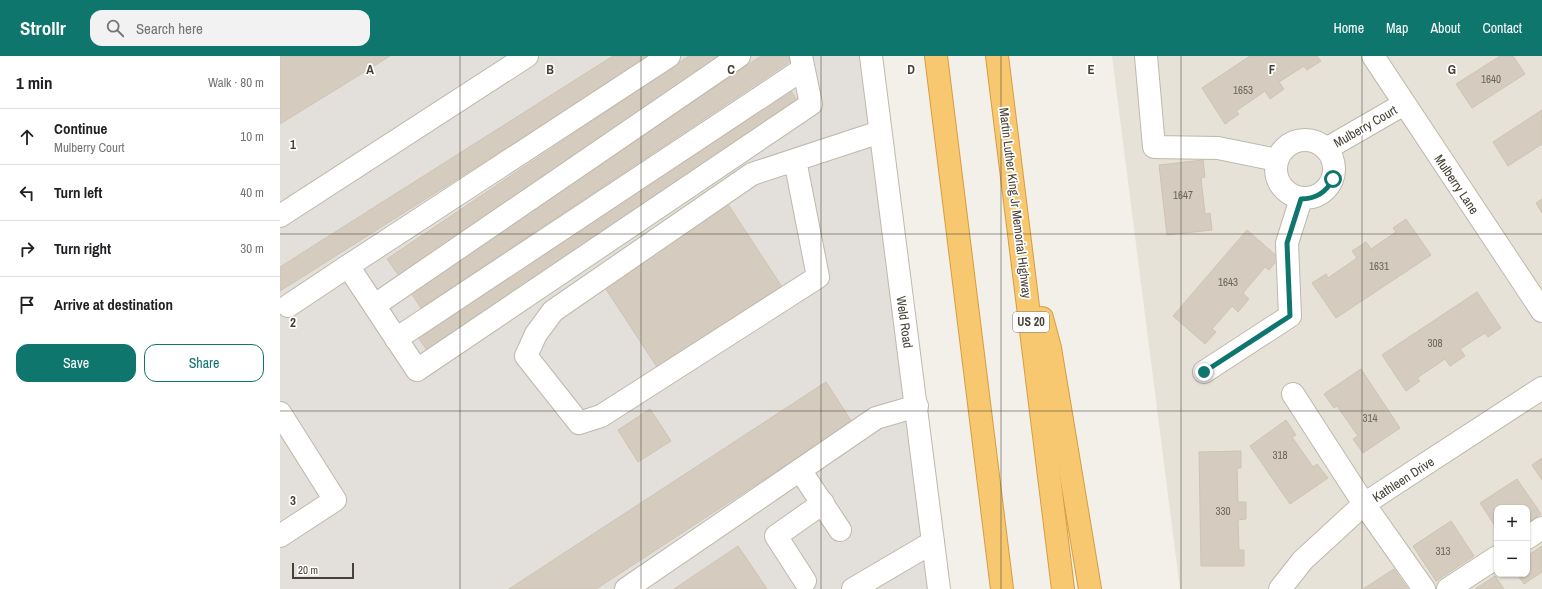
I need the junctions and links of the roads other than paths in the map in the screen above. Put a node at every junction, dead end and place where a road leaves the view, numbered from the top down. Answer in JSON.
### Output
{"nodes":[{"id":1,"x":527,"y":56,"type":"edge"},
{"id":2,"x":669,"y":56,"type":"edge"},
{"id":3,"x":740,"y":56,"type":"edge"},
{"id":4,"x":871,"y":56,"type":"edge"},
{"id":5,"x":936,"y":56,"type":"edge"},
{"id":6,"x":997,"y":56,"type":"edge"},
{"id":7,"x":1146,"y":56,"type":"edge"},
{"id":8,"x":1373,"y":56,"type":"edge"},
{"id":9,"x":802,"y":62,"type":"edge"},
{"id":10,"x":1404,"y":104,"type":"junction"},
{"id":11,"x":880,"y":132,"type":"junction"},
{"id":12,"x":1326,"y":149,"type":"junction"},
{"id":13,"x":795,"y":160,"type":"junction"},
{"id":14,"x":1277,"y":160,"type":"junction"},
{"id":15,"x":1301,"y":199,"type":"junction"},
{"id":16,"x":280,"y":216,"type":"edge"},
{"id":17,"x":1020,"y":235,"type":"junction"},
{"id":18,"x":348,"y":266,"type":"junction"},
{"id":19,"x":288,"y":306,"type":"dead end"},
{"id":20,"x":375,"y":306,"type":"junction"},
{"id":21,"x":1542,"y":311,"type":"edge"},
{"id":22,"x":396,"y":339,"type":"junction"},
{"id":23,"x":1204,"y":372,"type":"dead end"},
{"id":24,"x":1542,"y":388,"type":"edge"},
{"id":25,"x":1293,"y":394,"type":"dead end"},
{"id":26,"x":917,"y":406,"type":"junction"},
{"id":27,"x":280,"y":413,"type":"edge"},
{"id":28,"x":800,"y":470,"type":"junction"},
{"id":29,"x":822,"y":503,"type":"junction"},
{"id":30,"x":1364,"y":504,"type":"junction"},
{"id":31,"x":1542,"y":528,"type":"edge"},
{"id":32,"x":840,"y":530,"type":"dead end"},
{"id":33,"x":280,"y":536,"type":"edge"},
{"id":34,"x":1530,"y":536,"type":"edge"},
{"id":35,"x":933,"y":542,"type":"junction"},
{"id":36,"x":1494,"y":559,"type":"edge"},
{"id":37,"x":805,"y":581,"type":"dead end"},
{"id":38,"x":626,"y":589,"type":"edge"},
{"id":39,"x":853,"y":589,"type":"edge"},
{"id":40,"x":939,"y":589,"type":"edge"},
{"id":41,"x":1002,"y":589,"type":"edge"},
{"id":42,"x":1063,"y":589,"type":"edge"},
{"id":43,"x":1090,"y":589,"type":"edge"},
{"id":44,"x":1280,"y":589,"type":"edge"},
{"id":45,"x":1424,"y":589,"type":"edge"},
{"id":46,"x":1448,"y":589,"type":"edge"}],
"edges":[{"from":1,"to":16,"type":"street"},
{"from":2,"to":18,"type":"street"},
{"from":3,"to":20,"type":"street"},
{"from":4,"to":11,"type":"street","name":"Weld Road"},
{"from":5,"to":41,"type":"highway"},
{"from":6,"to":17,"type":"highway","name":"Martin Luther King Jr Memorial Highway","number":"US 20"},
{"from":7,"to":14,"type":"street"},
{"from":8,"to":10,"type":"street","name":"Mulberry Lane"},
{"from":9,"to":22,"type":"street"},
{"from":9,"to":22,"type":"street"},
{"from":10,"to":12,"type":"street","name":"Mulberry Court"},
{"from":10,"to":21,"type":"street","name":"Mulberry Lane"},
{"from":11,"to":13,"type":"street"},
{"from":11,"to":26,"type":"street","name":"Weld Road"},
{"from":12,"to":14,"type":"street","name":"Mulberry Court"},
{"from":12,"to":15,"type":"street","name":"Mulberry Court"},
{"from":13,"to":13,"type":"street"},
{"from":14,"to":15,"type":"street"},
{"from":15,"to":23,"type":"street"},
{"from":17,"to":42,"type":"highway","name":"Martin Luther King Jr Memorial Highway","number":"US 20"},
{"from":17,"to":43,"type":"highway"},
{"from":18,"to":19,"type":"street"},
{"from":18,"to":20,"type":"street"},
{"from":20,"to":22,"type":"street"},
{"from":24,"to":30,"type":"street","name":"Kathleen Drive"},
{"from":25,"to":30,"type":"street"},
{"from":26,"to":28,"type":"street"},
{"from":26,"to":35,"type":"street","name":"Weld Road"},
{"from":27,"to":33,"type":"street"},
{"from":28,"to":29,"type":"street"},
{"from":28,"to":38,"type":"street"},
{"from":29,"to":32,"type":"street"},
{"from":29,"to":37,"type":"street"},
{"from":30,"to":44,"type":"street","name":"Kathleen Drive"},
{"from":30,"to":45,"type":"street"},
{"from":31,"to":34,"type":"street"},
{"from":35,"to":39,"type":"street"},
{"from":35,"to":40,"type":"street","name":"Weld Road"},
{"from":36,"to":46,"type":"street"}]}
